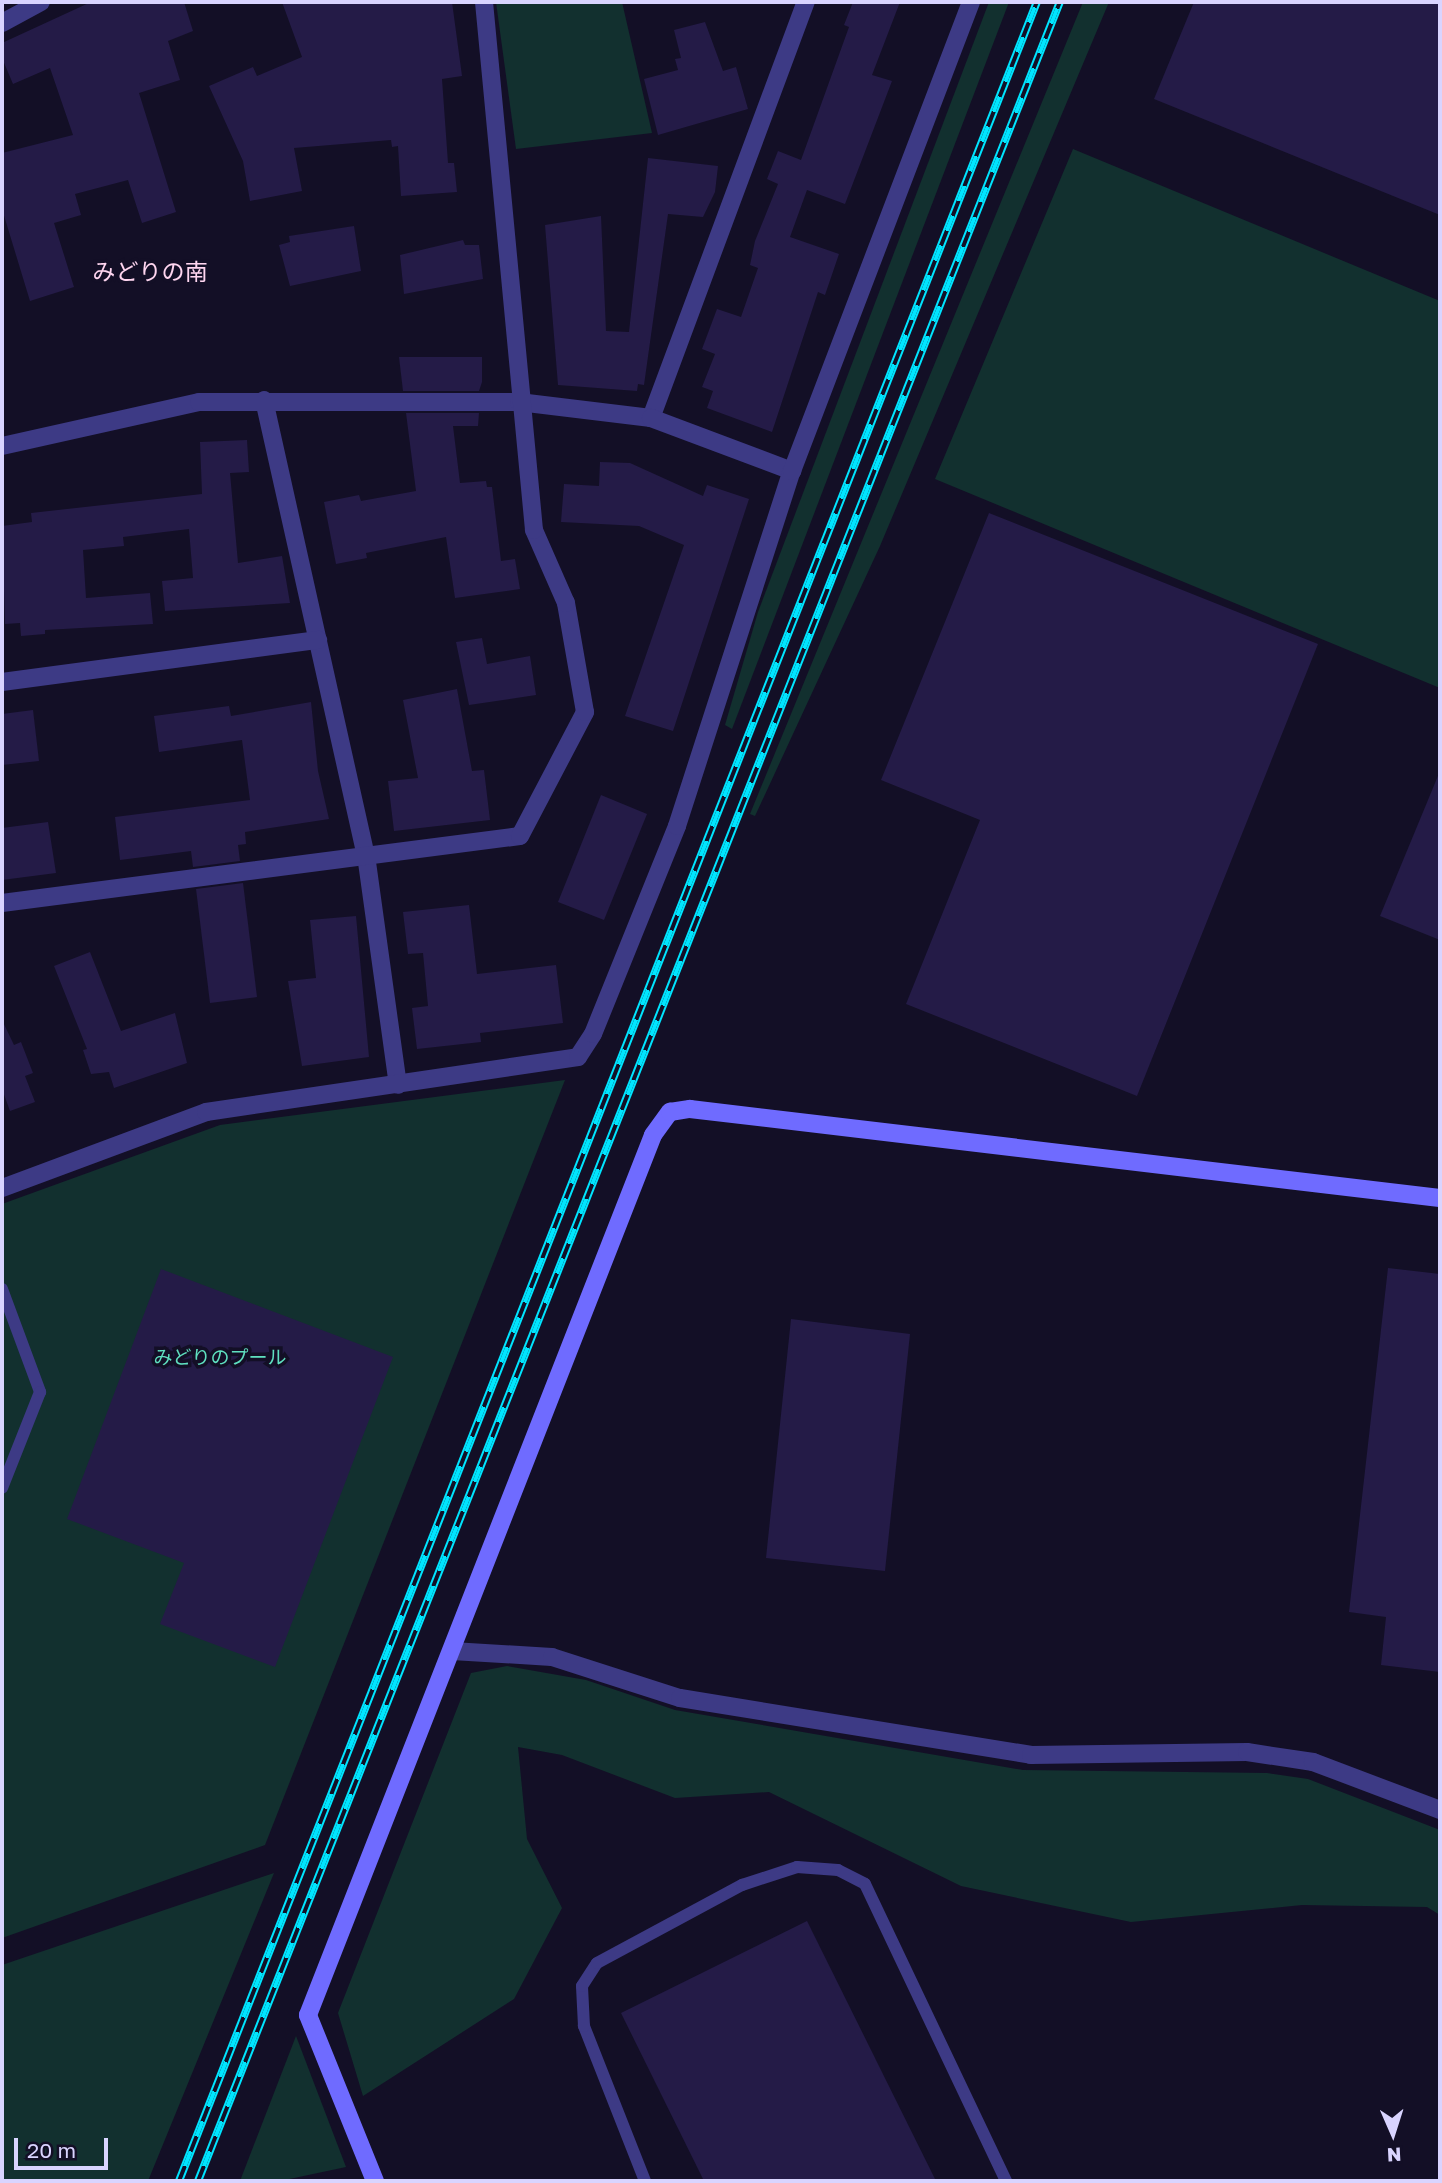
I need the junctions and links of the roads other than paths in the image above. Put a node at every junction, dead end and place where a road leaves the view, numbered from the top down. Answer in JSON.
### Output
{"nodes":[{"id":1,"x":41,"y":2,"type":"edge"},
{"id":2,"x":484,"y":2,"type":"edge"},
{"id":3,"x":806,"y":2,"type":"edge"},
{"id":4,"x":971,"y":2,"type":"edge"},
{"id":5,"x":2,"y":23,"type":"edge"},
{"id":6,"x":264,"y":400,"type":"junction"},
{"id":7,"x":519,"y":402,"type":"junction"},
{"id":8,"x":651,"y":418,"type":"junction"},
{"id":9,"x":2,"y":446,"type":"edge"},
{"id":10,"x":792,"y":471,"type":"junction"},
{"id":11,"x":318,"y":640,"type":"junction"},
{"id":12,"x":2,"y":682,"type":"edge"},
{"id":13,"x":366,"y":855,"type":"junction"},
{"id":14,"x":2,"y":903,"type":"edge"},
{"id":15,"x":398,"y":1085,"type":"junction"},
{"id":16,"x":2,"y":1188,"type":"edge"},
{"id":17,"x":1440,"y":1198,"type":"edge"},
{"id":18,"x":2,"y":1289,"type":"edge"},
{"id":19,"x":2,"y":1488,"type":"edge"},
{"id":20,"x":452,"y":1651,"type":"junction"},
{"id":21,"x":1440,"y":1810,"type":"edge"},
{"id":22,"x":375,"y":2181,"type":"edge"},
{"id":23,"x":645,"y":2181,"type":"edge"},
{"id":24,"x":1006,"y":2181,"type":"edge"}],
"edges":[{"from":1,"to":5,"type":"street"},
{"from":2,"to":7,"type":"street"},
{"from":3,"to":8,"type":"street"},
{"from":4,"to":10,"type":"street"},
{"from":6,"to":7,"type":"street"},
{"from":6,"to":9,"type":"street"},
{"from":6,"to":11,"type":"street"},
{"from":7,"to":8,"type":"street"},
{"from":7,"to":13,"type":"street"},
{"from":8,"to":10,"type":"street"},
{"from":10,"to":15,"type":"street"},
{"from":11,"to":12,"type":"street"},
{"from":11,"to":13,"type":"street"},
{"from":13,"to":14,"type":"street"},
{"from":13,"to":15,"type":"street"},
{"from":15,"to":16,"type":"street"},
{"from":17,"to":20,"type":"street"},
{"from":18,"to":19,"type":"lane"},
{"from":20,"to":21,"type":"street"},
{"from":20,"to":22,"type":"street"},
{"from":23,"to":24,"type":"lane"}]}
